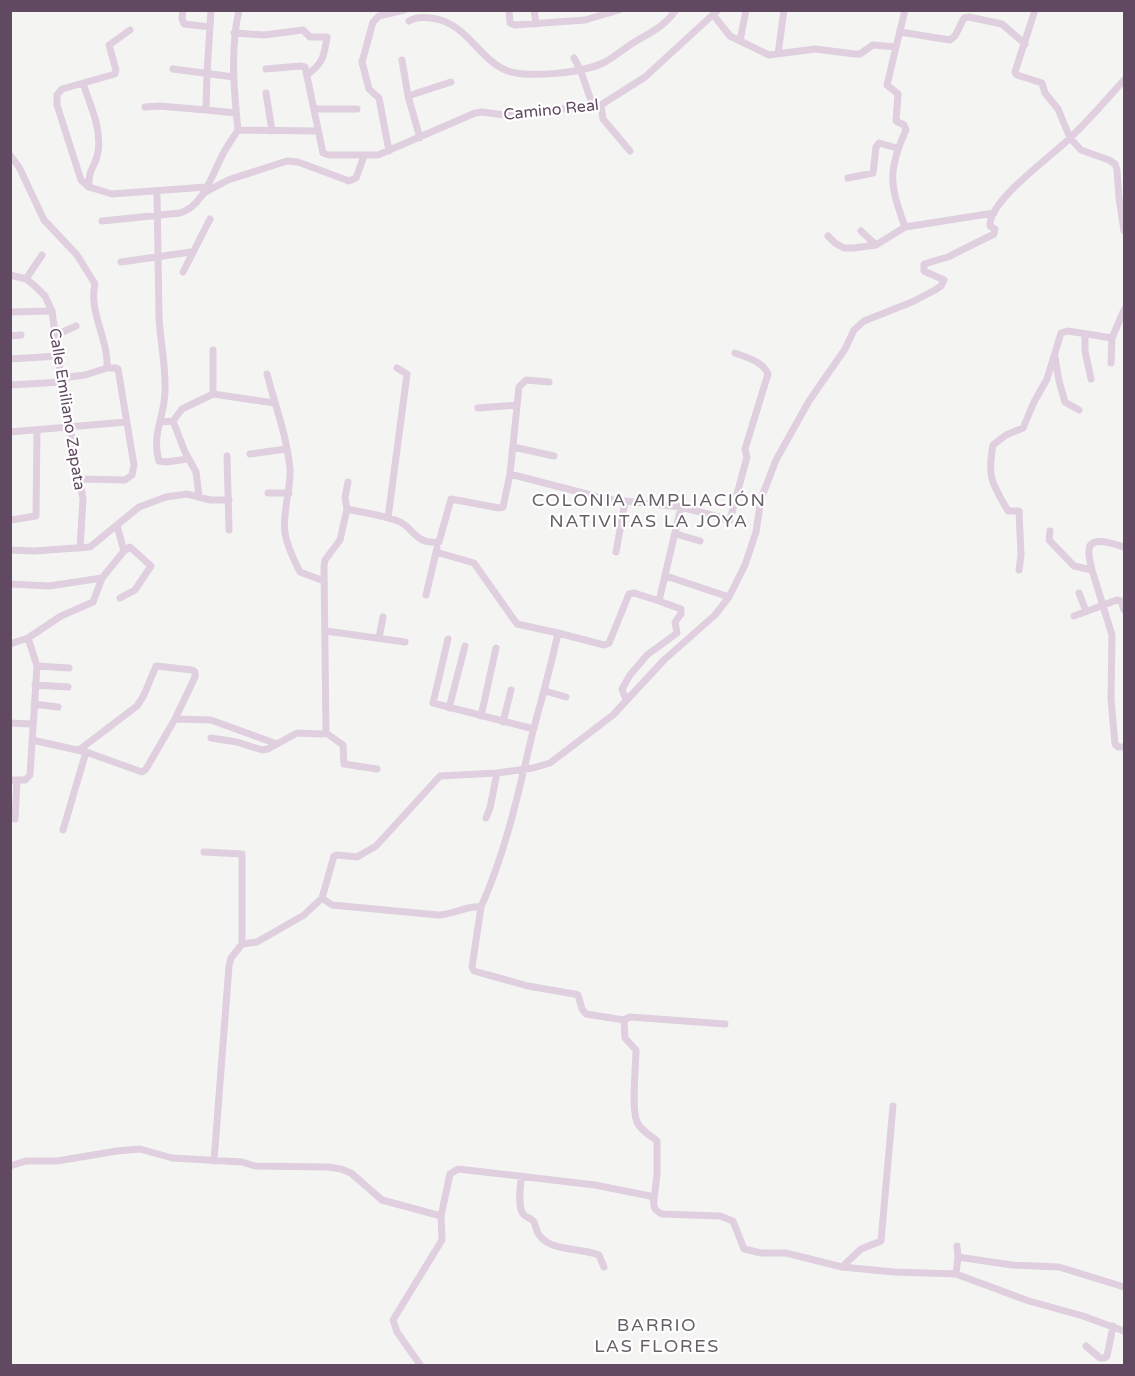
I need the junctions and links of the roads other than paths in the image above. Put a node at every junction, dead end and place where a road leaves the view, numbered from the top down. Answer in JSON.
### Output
{"nodes":[{"id":1,"x":183,"y":10,"type":"edge"},
{"id":2,"x":211,"y":10,"type":"edge"},
{"id":3,"x":239,"y":10,"type":"edge"},
{"id":4,"x":404,"y":10,"type":"edge"},
{"id":5,"x":509,"y":10,"type":"edge"},
{"id":6,"x":534,"y":10,"type":"edge"},
{"id":7,"x":620,"y":10,"type":"edge"},
{"id":8,"x":676,"y":10,"type":"edge"},
{"id":9,"x":746,"y":10,"type":"edge"},
{"id":10,"x":784,"y":10,"type":"edge"},
{"id":11,"x":904,"y":10,"type":"edge"},
{"id":12,"x":1035,"y":10,"type":"edge"},
{"id":13,"x":716,"y":13,"type":"edge"},
{"id":14,"x":979,"y":14,"type":"edge"},
{"id":15,"x":408,"y":21,"type":"dead end"},
{"id":16,"x":536,"y":24,"type":"junction"},
{"id":17,"x":210,"y":27,"type":"junction"},
{"id":18,"x":130,"y":30,"type":"dead end"},
{"id":19,"x":900,"y":32,"type":"junction"},
{"id":20,"x":234,"y":33,"type":"junction"},
{"id":21,"x":740,"y":41,"type":"junction"},
{"id":22,"x":1025,"y":44,"type":"junction"},
{"id":23,"x":896,"y":47,"type":"junction"},
{"id":24,"x":778,"y":54,"type":"junction"},
{"id":25,"x":574,"y":58,"type":"dead end"},
{"id":26,"x":402,"y":60,"type":"dead end"},
{"id":27,"x":173,"y":69,"type":"dead end"},
{"id":28,"x":266,"y":69,"type":"dead end"},
{"id":29,"x":580,"y":69,"type":"junction"},
{"id":30,"x":207,"y":73,"type":"junction"},
{"id":31,"x":307,"y":75,"type":"junction"},
{"id":32,"x":234,"y":77,"type":"junction"},
{"id":33,"x":1125,"y":80,"type":"edge"},
{"id":34,"x":451,"y":82,"type":"dead end"},
{"id":35,"x":83,"y":83,"type":"junction"},
{"id":36,"x":266,"y":93,"type":"dead end"},
{"id":37,"x":408,"y":96,"type":"junction"},
{"id":38,"x":597,"y":106,"type":"junction"},
{"id":39,"x":145,"y":107,"type":"dead end"},
{"id":40,"x":314,"y":109,"type":"junction"},
{"id":41,"x":357,"y":109,"type":"dead end"},
{"id":42,"x":206,"y":110,"type":"junction"},
{"id":43,"x":236,"y":113,"type":"junction"},
{"id":44,"x":885,"y":115,"type":"dead end"},
{"id":45,"x":896,"y":117,"type":"junction"},
{"id":46,"x":238,"y":130,"type":"junction"},
{"id":47,"x":272,"y":131,"type":"junction"},
{"id":48,"x":318,"y":131,"type":"junction"},
{"id":49,"x":420,"y":138,"type":"junction"},
{"id":50,"x":1070,"y":138,"type":"junction"},
{"id":51,"x":897,"y":148,"type":"junction"},
{"id":52,"x":389,"y":151,"type":"junction"},
{"id":53,"x":630,"y":151,"type":"dead end"},
{"id":54,"x":10,"y":155,"type":"edge"},
{"id":55,"x":364,"y":156,"type":"junction"},
{"id":56,"x":848,"y":178,"type":"dead end"},
{"id":57,"x":88,"y":187,"type":"junction"},
{"id":58,"x":205,"y":190,"type":"junction"},
{"id":59,"x":157,"y":192,"type":"junction"},
{"id":60,"x":994,"y":213,"type":"junction"},
{"id":61,"x":158,"y":216,"type":"junction"},
{"id":62,"x":210,"y":219,"type":"dead end"},
{"id":63,"x":102,"y":221,"type":"dead end"},
{"id":64,"x":905,"y":227,"type":"junction"},
{"id":65,"x":861,"y":231,"type":"dead end"},
{"id":66,"x":1125,"y":231,"type":"edge"},
{"id":67,"x":828,"y":236,"type":"dead end"},
{"id":68,"x":876,"y":245,"type":"junction"},
{"id":69,"x":191,"y":252,"type":"junction"},
{"id":70,"x":42,"y":255,"type":"dead end"},
{"id":71,"x":160,"y":255,"type":"junction"},
{"id":72,"x":121,"y":262,"type":"dead end"},
{"id":73,"x":183,"y":272,"type":"dead end"},
{"id":74,"x":10,"y":275,"type":"edge"},
{"id":75,"x":26,"y":279,"type":"junction"},
{"id":76,"x":52,"y":310,"type":"junction"},
{"id":77,"x":1125,"y":310,"type":"edge"},
{"id":78,"x":10,"y":312,"type":"edge"},
{"id":79,"x":76,"y":326,"type":"dead end"},
{"id":80,"x":21,"y":335,"type":"dead end"},
{"id":81,"x":56,"y":335,"type":"junction"},
{"id":82,"x":1085,"y":335,"type":"junction"},
{"id":83,"x":10,"y":336,"type":"edge"},
{"id":84,"x":1112,"y":338,"type":"junction"},
{"id":85,"x":213,"y":350,"type":"dead end"},
{"id":86,"x":735,"y":353,"type":"dead end"},
{"id":87,"x":1055,"y":355,"type":"junction"},
{"id":88,"x":58,"y":356,"type":"junction"},
{"id":89,"x":10,"y":359,"type":"edge"},
{"id":90,"x":1111,"y":363,"type":"dead end"},
{"id":91,"x":107,"y":368,"type":"junction"},
{"id":92,"x":397,"y":368,"type":"dead end"},
{"id":93,"x":267,"y":374,"type":"dead end"},
{"id":94,"x":1091,"y":379,"type":"dead end"},
{"id":95,"x":61,"y":380,"type":"junction"},
{"id":96,"x":549,"y":382,"type":"dead end"},
{"id":97,"x":10,"y":385,"type":"edge"},
{"id":98,"x":213,"y":394,"type":"junction"},
{"id":99,"x":274,"y":403,"type":"junction"},
{"id":100,"x":518,"y":405,"type":"junction"},
{"id":101,"x":478,"y":408,"type":"dead end"},
{"id":102,"x":1079,"y":410,"type":"dead end"},
{"id":103,"x":172,"y":421,"type":"junction"},
{"id":104,"x":126,"y":422,"type":"junction"},
{"id":105,"x":161,"y":422,"type":"junction"},
{"id":106,"x":70,"y":427,"type":"junction"},
{"id":107,"x":37,"y":431,"type":"junction"},
{"id":108,"x":10,"y":432,"type":"edge"},
{"id":109,"x":513,"y":447,"type":"junction"},
{"id":110,"x":286,"y":449,"type":"junction"},
{"id":111,"x":250,"y":454,"type":"dead end"},
{"id":112,"x":226,"y":456,"type":"dead end"},
{"id":113,"x":554,"y":456,"type":"dead end"},
{"id":114,"x":188,"y":459,"type":"junction"},
{"id":115,"x":510,"y":474,"type":"junction"},
{"id":116,"x":80,"y":479,"type":"junction"},
{"id":117,"x":348,"y":482,"type":"dead end"},
{"id":118,"x":268,"y":493,"type":"dead end"},
{"id":119,"x":289,"y":493,"type":"junction"},
{"id":120,"x":199,"y":496,"type":"junction"},
{"id":121,"x":229,"y":500,"type":"junction"},
{"id":122,"x":625,"y":502,"type":"junction"},
{"id":123,"x":681,"y":507,"type":"junction"},
{"id":124,"x":347,"y":509,"type":"junction"},
{"id":125,"x":388,"y":518,"type":"junction"},
{"id":126,"x":11,"y":520,"type":"edge"},
{"id":127,"x":117,"y":526,"type":"junction"},
{"id":128,"x":229,"y":530,"type":"dead end"},
{"id":129,"x":1050,"y":531,"type":"dead end"},
{"id":130,"x":676,"y":534,"type":"junction"},
{"id":131,"x":439,"y":542,"type":"junction"},
{"id":132,"x":700,"y":542,"type":"dead end"},
{"id":133,"x":1125,"y":547,"type":"edge"},
{"id":134,"x":80,"y":548,"type":"junction"},
{"id":135,"x":10,"y":550,"type":"edge"},
{"id":136,"x":124,"y":551,"type":"junction"},
{"id":137,"x":436,"y":552,"type":"junction"},
{"id":138,"x":616,"y":552,"type":"dead end"},
{"id":139,"x":1019,"y":570,"type":"dead end"},
{"id":140,"x":1092,"y":570,"type":"junction"},
{"id":141,"x":666,"y":576,"type":"junction"},
{"id":142,"x":102,"y":578,"type":"junction"},
{"id":143,"x":324,"y":580,"type":"junction"},
{"id":144,"x":10,"y":584,"type":"edge"},
{"id":145,"x":1079,"y":593,"type":"dead end"},
{"id":146,"x":426,"y":596,"type":"dead end"},
{"id":147,"x":729,"y":597,"type":"junction"},
{"id":148,"x":120,"y":598,"type":"dead end"},
{"id":149,"x":659,"y":601,"type":"junction"},
{"id":150,"x":1102,"y":605,"type":"junction"},
{"id":151,"x":1124,"y":610,"type":"edge"},
{"id":152,"x":1086,"y":611,"type":"junction"},
{"id":153,"x":1074,"y":616,"type":"dead end"},
{"id":154,"x":383,"y":617,"type":"dead end"},
{"id":155,"x":326,"y":631,"type":"junction"},
{"id":156,"x":558,"y":633,"type":"junction"},
{"id":157,"x":28,"y":638,"type":"junction"},
{"id":158,"x":379,"y":638,"type":"junction"},
{"id":159,"x":448,"y":639,"type":"dead end"},
{"id":160,"x":405,"y":642,"type":"dead end"},
{"id":161,"x":10,"y":644,"type":"edge"},
{"id":162,"x":465,"y":646,"type":"dead end"},
{"id":163,"x":496,"y":648,"type":"dead end"},
{"id":164,"x":37,"y":666,"type":"junction"},
{"id":165,"x":69,"y":668,"type":"dead end"},
{"id":166,"x":35,"y":685,"type":"junction"},
{"id":167,"x":68,"y":687,"type":"dead end"},
{"id":168,"x":511,"y":690,"type":"dead end"},
{"id":169,"x":545,"y":692,"type":"junction"},
{"id":170,"x":566,"y":697,"type":"dead end"},
{"id":171,"x":626,"y":700,"type":"junction"},
{"id":172,"x":34,"y":704,"type":"junction"},
{"id":173,"x":58,"y":707,"type":"dead end"},
{"id":174,"x":449,"y":708,"type":"junction"},
{"id":175,"x":481,"y":716,"type":"junction"},
{"id":176,"x":175,"y":719,"type":"junction"},
{"id":177,"x":503,"y":722,"type":"junction"},
{"id":178,"x":10,"y":723,"type":"edge"},
{"id":179,"x":32,"y":724,"type":"junction"},
{"id":180,"x":534,"y":729,"type":"junction"},
{"id":181,"x":326,"y":733,"type":"junction"},
{"id":182,"x":211,"y":738,"type":"dead end"},
{"id":183,"x":32,"y":740,"type":"junction"},
{"id":184,"x":277,"y":744,"type":"junction"},
{"id":185,"x":1125,"y":747,"type":"edge"},
{"id":186,"x":83,"y":751,"type":"junction"},
{"id":187,"x":377,"y":769,"type":"dead end"},
{"id":188,"x":525,"y":769,"type":"junction"},
{"id":189,"x":497,"y":773,"type":"junction"},
{"id":190,"x":14,"y":780,"type":"edge"},
{"id":191,"x":486,"y":818,"type":"dead end"},
{"id":192,"x":15,"y":819,"type":"dead end"},
{"id":193,"x":63,"y":830,"type":"dead end"},
{"id":194,"x":204,"y":852,"type":"dead end"},
{"id":195,"x":322,"y":898,"type":"junction"},
{"id":196,"x":481,"y":908,"type":"junction"},
{"id":197,"x":242,"y":944,"type":"junction"},
{"id":198,"x":624,"y":1020,"type":"junction"},
{"id":199,"x":725,"y":1024,"type":"dead end"},
{"id":200,"x":893,"y":1106,"type":"dead end"},
{"id":201,"x":214,"y":1161,"type":"junction"},
{"id":202,"x":10,"y":1166,"type":"edge"},
{"id":203,"x":521,"y":1176,"type":"junction"},
{"id":204,"x":654,"y":1199,"type":"junction"},
{"id":205,"x":441,"y":1216,"type":"junction"},
{"id":206,"x":957,"y":1246,"type":"dead end"},
{"id":207,"x":958,"y":1257,"type":"junction"},
{"id":208,"x":604,"y":1267,"type":"dead end"},
{"id":209,"x":842,"y":1267,"type":"junction"},
{"id":210,"x":956,"y":1274,"type":"junction"},
{"id":211,"x":1125,"y":1287,"type":"edge"},
{"id":212,"x":1113,"y":1326,"type":"junction"},
{"id":213,"x":1125,"y":1331,"type":"edge"},
{"id":214,"x":1086,"y":1346,"type":"dead end"},
{"id":215,"x":421,"y":1365,"type":"edge"}],
"edges":[{"from":1,"to":17,"type":"street"},
{"from":2,"to":17,"type":"street"},
{"from":3,"to":20,"type":"street"},
{"from":4,"to":52,"type":"street"},
{"from":5,"to":16,"type":"street"},
{"from":6,"to":16,"type":"street"},
{"from":7,"to":16,"type":"street"},
{"from":8,"to":29,"type":"street"},
{"from":9,"to":21,"type":"street"},
{"from":10,"to":24,"type":"street"},
{"from":11,"to":19,"type":"street"},
{"from":12,"to":22,"type":"street"},
{"from":13,"to":21,"type":"street"},
{"from":13,"to":38,"type":"street","name":"Camino Real"},
{"from":14,"to":19,"type":"street"},
{"from":14,"to":22,"type":"street"},
{"from":15,"to":29,"type":"street"},
{"from":17,"to":30,"type":"street"},
{"from":18,"to":35,"type":"street"},
{"from":19,"to":23,"type":"street"},
{"from":20,"to":31,"type":"street"},
{"from":20,"to":32,"type":"street"},
{"from":21,"to":24,"type":"street"},
{"from":22,"to":50,"type":"street"},
{"from":23,"to":24,"type":"street"},
{"from":23,"to":45,"type":"street"},
{"from":25,"to":29,"type":"street"},
{"from":26,"to":37,"type":"street"},
{"from":27,"to":30,"type":"street"},
{"from":28,"to":31,"type":"street"},
{"from":29,"to":38,"type":"street"},
{"from":30,"to":32,"type":"street"},
{"from":30,"to":42,"type":"street"},
{"from":31,"to":40,"type":"street"},
{"from":32,"to":43,"type":"street"},
{"from":33,"to":50,"type":"street"},
{"from":34,"to":37,"type":"street"},
{"from":35,"to":57,"type":"street"},
{"from":35,"to":57,"type":"street"},
{"from":36,"to":47,"type":"street"},
{"from":37,"to":49,"type":"street"},
{"from":38,"to":49,"type":"street","name":"Camino Real"},
{"from":38,"to":53,"type":"street"},
{"from":39,"to":42,"type":"street"},
{"from":40,"to":41,"type":"street"},
{"from":40,"to":48,"type":"street"},
{"from":42,"to":43,"type":"street"},
{"from":43,"to":46,"type":"street"},
{"from":44,"to":45,"type":"street"},
{"from":45,"to":51,"type":"street"},
{"from":46,"to":47,"type":"street"},
{"from":46,"to":58,"type":"street"},
{"from":47,"to":48,"type":"street"},
{"from":48,"to":55,"type":"street","name":"Camino Real"},
{"from":49,"to":52,"type":"street","name":"Camino Real"},
{"from":50,"to":60,"type":"street"},
{"from":50,"to":66,"type":"street"},
{"from":51,"to":56,"type":"street"},
{"from":51,"to":64,"type":"street"},
{"from":52,"to":55,"type":"street","name":"Camino Real"},
{"from":54,"to":91,"type":"street"},
{"from":55,"to":58,"type":"street"},
{"from":57,"to":59,"type":"street"},
{"from":58,"to":59,"type":"street"},
{"from":58,"to":61,"type":"street"},
{"from":59,"to":61,"type":"street"},
{"from":60,"to":64,"type":"street"},
{"from":60,"to":147,"type":"street"},
{"from":61,"to":63,"type":"street"},
{"from":61,"to":71,"type":"street"},
{"from":62,"to":69,"type":"street"},
{"from":64,"to":68,"type":"street"},
{"from":65,"to":68,"type":"street"},
{"from":67,"to":68,"type":"street"},
{"from":69,"to":71,"type":"street"},
{"from":69,"to":73,"type":"street"},
{"from":70,"to":75,"type":"street"},
{"from":71,"to":72,"type":"street"},
{"from":71,"to":105,"type":"street"},
{"from":74,"to":75,"type":"street"},
{"from":75,"to":76,"type":"street","name":"Calle Emiliano Zapata"},
{"from":76,"to":78,"type":"street"},
{"from":76,"to":81,"type":"street","name":"Calle Emiliano Zapata"},
{"from":77,"to":84,"type":"street"},
{"from":79,"to":81,"type":"street"},
{"from":80,"to":83,"type":"street"},
{"from":81,"to":88,"type":"street","name":"Calle Emiliano Zapata"},
{"from":82,"to":84,"type":"street"},
{"from":82,"to":87,"type":"street"},
{"from":82,"to":94,"type":"street"},
{"from":84,"to":90,"type":"street"},
{"from":85,"to":98,"type":"street"},
{"from":86,"to":123,"type":"street"},
{"from":87,"to":102,"type":"street"},
{"from":87,"to":139,"type":"street"},
{"from":88,"to":89,"type":"street"},
{"from":88,"to":95,"type":"street","name":"Calle Emiliano Zapata"},
{"from":91,"to":95,"type":"street"},
{"from":91,"to":104,"type":"street"},
{"from":92,"to":125,"type":"street"},
{"from":93,"to":99,"type":"street"},
{"from":95,"to":97,"type":"street"},
{"from":95,"to":106,"type":"street","name":"Calle Emiliano Zapata"},
{"from":96,"to":100,"type":"street"},
{"from":98,"to":99,"type":"street"},
{"from":98,"to":103,"type":"street"},
{"from":99,"to":110,"type":"street"},
{"from":100,"to":101,"type":"street"},
{"from":100,"to":109,"type":"street"},
{"from":103,"to":105,"type":"street"},
{"from":103,"to":114,"type":"street"},
{"from":104,"to":106,"type":"street"},
{"from":104,"to":116,"type":"street"},
{"from":105,"to":114,"type":"street"},
{"from":106,"to":107,"type":"street"},
{"from":106,"to":116,"type":"street","name":"Calle Emiliano Zapata"},
{"from":107,"to":108,"type":"street"},
{"from":107,"to":126,"type":"street"},
{"from":109,"to":113,"type":"street"},
{"from":109,"to":115,"type":"street"},
{"from":110,"to":111,"type":"street"},
{"from":110,"to":119,"type":"street"},
{"from":112,"to":121,"type":"street"},
{"from":114,"to":120,"type":"street"},
{"from":115,"to":122,"type":"street"},
{"from":115,"to":131,"type":"street"},
{"from":116,"to":134,"type":"street","name":"Calle Emiliano Zapata"},
{"from":117,"to":124,"type":"street"},
{"from":118,"to":119,"type":"street"},
{"from":119,"to":143,"type":"street"},
{"from":120,"to":121,"type":"street"},
{"from":120,"to":127,"type":"street"},
{"from":121,"to":128,"type":"street"},
{"from":122,"to":123,"type":"street"},
{"from":122,"to":138,"type":"street"},
{"from":123,"to":130,"type":"street"},
{"from":124,"to":125,"type":"street"},
{"from":124,"to":143,"type":"street"},
{"from":125,"to":131,"type":"street"},
{"from":127,"to":134,"type":"street"},
{"from":127,"to":136,"type":"street"},
{"from":129,"to":140,"type":"street"},
{"from":130,"to":132,"type":"street"},
{"from":130,"to":141,"type":"street"},
{"from":131,"to":137,"type":"street"},
{"from":133,"to":140,"type":"street"},
{"from":134,"to":135,"type":"street"},
{"from":136,"to":142,"type":"street"},
{"from":136,"to":148,"type":"street"},
{"from":137,"to":146,"type":"street"},
{"from":137,"to":156,"type":"street"},
{"from":140,"to":150,"type":"street"},
{"from":141,"to":147,"type":"street"},
{"from":141,"to":149,"type":"street"},
{"from":142,"to":144,"type":"street"},
{"from":142,"to":157,"type":"street"},
{"from":143,"to":155,"type":"street"},
{"from":145,"to":152,"type":"street"},
{"from":147,"to":171,"type":"street"},
{"from":149,"to":156,"type":"street"},
{"from":149,"to":171,"type":"street"},
{"from":150,"to":151,"type":"street"},
{"from":150,"to":152,"type":"street"},
{"from":150,"to":185,"type":"street"},
{"from":152,"to":153,"type":"street"},
{"from":154,"to":158,"type":"street"},
{"from":155,"to":158,"type":"street"},
{"from":155,"to":181,"type":"street"},
{"from":156,"to":169,"type":"street"},
{"from":157,"to":161,"type":"street"},
{"from":157,"to":164,"type":"street"},
{"from":158,"to":160,"type":"street"},
{"from":159,"to":174,"type":"street"},
{"from":162,"to":174,"type":"street"},
{"from":163,"to":175,"type":"street"},
{"from":164,"to":165,"type":"street"},
{"from":164,"to":166,"type":"street"},
{"from":166,"to":167,"type":"street"},
{"from":166,"to":172,"type":"street"},
{"from":168,"to":177,"type":"street"},
{"from":169,"to":170,"type":"street"},
{"from":169,"to":180,"type":"street"},
{"from":171,"to":188,"type":"street"},
{"from":172,"to":173,"type":"street"},
{"from":172,"to":179,"type":"street"},
{"from":174,"to":175,"type":"street"},
{"from":175,"to":177,"type":"street"},
{"from":176,"to":184,"type":"street"},
{"from":176,"to":186,"type":"street"},
{"from":176,"to":186,"type":"street"},
{"from":177,"to":180,"type":"street"},
{"from":178,"to":179,"type":"street"},
{"from":179,"to":183,"type":"street"},
{"from":180,"to":188,"type":"street"},
{"from":181,"to":184,"type":"street"},
{"from":181,"to":187,"type":"street"},
{"from":182,"to":184,"type":"street"},
{"from":183,"to":186,"type":"street"},
{"from":183,"to":190,"type":"street"},
{"from":186,"to":193,"type":"street"},
{"from":188,"to":189,"type":"street"},
{"from":188,"to":196,"type":"street"},
{"from":189,"to":191,"type":"street"},
{"from":189,"to":195,"type":"street"},
{"from":190,"to":192,"type":"street"},
{"from":194,"to":197,"type":"street"},
{"from":195,"to":196,"type":"street"},
{"from":195,"to":197,"type":"street"},
{"from":196,"to":198,"type":"street"},
{"from":197,"to":201,"type":"street"},
{"from":198,"to":199,"type":"street"},
{"from":198,"to":204,"type":"street"},
{"from":200,"to":209,"type":"street"},
{"from":201,"to":202,"type":"street"},
{"from":201,"to":205,"type":"street"},
{"from":203,"to":204,"type":"street"},
{"from":203,"to":205,"type":"street"},
{"from":203,"to":208,"type":"street"},
{"from":204,"to":209,"type":"street"},
{"from":205,"to":215,"type":"street"},
{"from":206,"to":207,"type":"street"},
{"from":207,"to":210,"type":"street"},
{"from":207,"to":211,"type":"street"},
{"from":209,"to":210,"type":"street"},
{"from":210,"to":212,"type":"street"},
{"from":212,"to":213,"type":"street"},
{"from":212,"to":214,"type":"street"}]}
